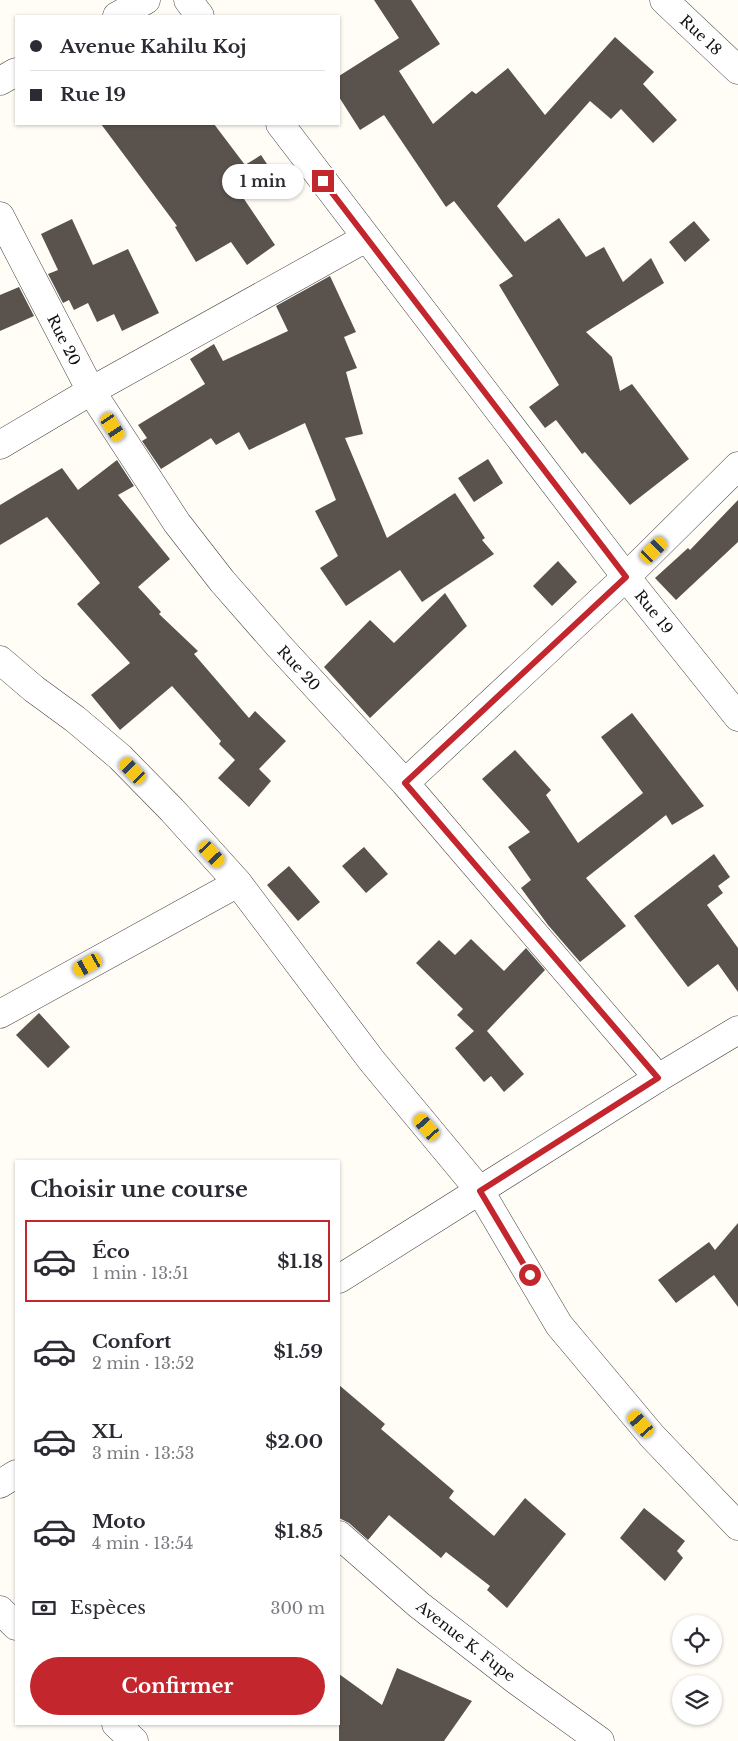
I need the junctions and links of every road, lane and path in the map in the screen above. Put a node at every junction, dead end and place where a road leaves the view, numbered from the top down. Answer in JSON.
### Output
{"nodes":[{"id":1,"x":146,"y":0,"type":"edge"},
{"id":2,"x":188,"y":0,"type":"edge"},
{"id":3,"x":664,"y":0,"type":"edge"},
{"id":4,"x":119,"y":15,"type":"edge"},
{"id":5,"x":199,"y":15,"type":"edge"},
{"id":6,"x":738,"y":70,"type":"edge"},
{"id":7,"x":15,"y":73,"type":"edge"},
{"id":8,"x":0,"y":81,"type":"edge"},
{"id":9,"x":281,"y":125,"type":"edge"},
{"id":10,"x":0,"y":216,"type":"edge"},
{"id":11,"x":366,"y":238,"type":"junction"},
{"id":12,"x":91,"y":391,"type":"junction"},
{"id":13,"x":0,"y":445,"type":"edge"},
{"id":14,"x":738,"y":466,"type":"edge"},
{"id":15,"x":626,"y":577,"type":"junction"},
{"id":16,"x":0,"y":660,"type":"edge"},
{"id":17,"x":738,"y":717,"type":"edge"},
{"id":18,"x":405,"y":783,"type":"junction"},
{"id":19,"x":238,"y":883,"type":"junction"},
{"id":20,"x":0,"y":1014,"type":"edge"},
{"id":21,"x":738,"y":1030,"type":"edge"},
{"id":22,"x":658,"y":1078,"type":"junction"},
{"id":23,"x":480,"y":1191,"type":"junction"},
{"id":24,"x":340,"y":1278,"type":"edge"},
{"id":25,"x":15,"y":1475,"type":"edge"},
{"id":26,"x":0,"y":1484,"type":"edge"},
{"id":27,"x":738,"y":1526,"type":"edge"},
{"id":28,"x":340,"y":1536,"type":"edge"},
{"id":29,"x":0,"y":1610,"type":"edge"},
{"id":30,"x":15,"y":1625,"type":"edge"},
{"id":31,"x":117,"y":1725,"type":"edge"},
{"id":32,"x":134,"y":1741,"type":"edge"},
{"id":33,"x":600,"y":1741,"type":"edge"}],
"edges":[{"from":1,"to":4,"type":"street"},
{"from":2,"to":5,"type":"street"},
{"from":3,"to":6,"type":"street","name":"Rue 18"},
{"from":7,"to":8,"type":"street"},
{"from":9,"to":11,"type":"street","name":"Rue 19"},
{"from":10,"to":12,"type":"street","name":"Rue 20"},
{"from":11,"to":12,"type":"street"},
{"from":11,"to":15,"type":"street","name":"Rue 19"},
{"from":12,"to":13,"type":"street"},
{"from":12,"to":18,"type":"street","name":"Rue 20"},
{"from":14,"to":15,"type":"street"},
{"from":15,"to":17,"type":"street","name":"Rue 19"},
{"from":15,"to":18,"type":"street"},
{"from":16,"to":19,"type":"street"},
{"from":18,"to":22,"type":"street","name":"Rue 20"},
{"from":19,"to":20,"type":"street"},
{"from":19,"to":23,"type":"street"},
{"from":21,"to":22,"type":"street"},
{"from":22,"to":23,"type":"street"},
{"from":23,"to":24,"type":"street"},
{"from":23,"to":27,"type":"street"},
{"from":25,"to":26,"type":"street"},
{"from":28,"to":33,"type":"street","name":"Avenue K. Fupe"},
{"from":29,"to":30,"type":"street"},
{"from":31,"to":32,"type":"street"}]}
